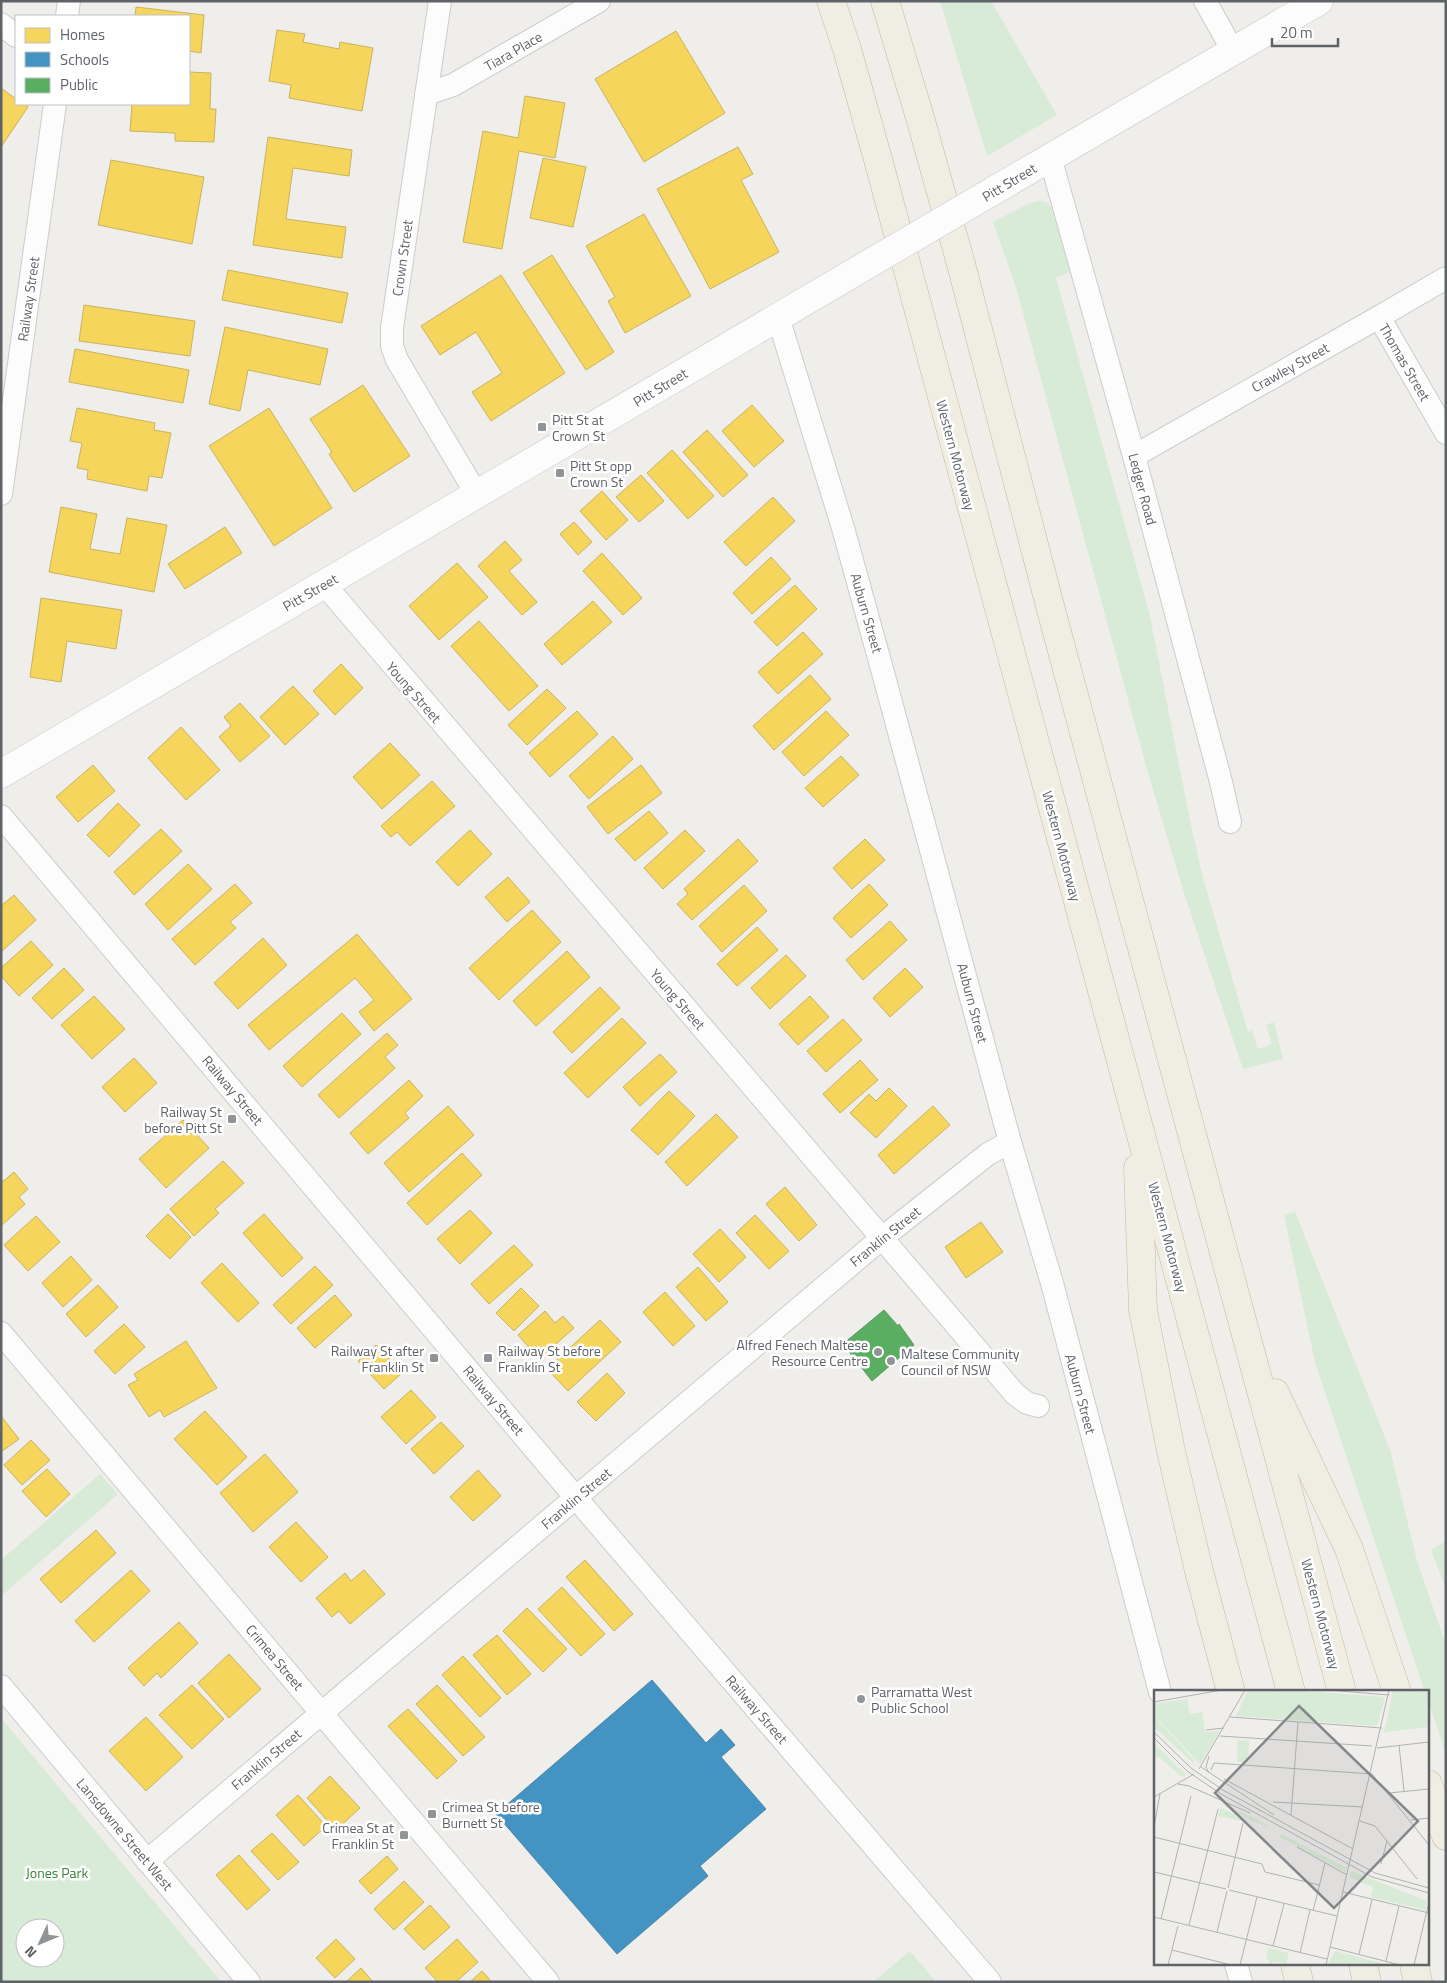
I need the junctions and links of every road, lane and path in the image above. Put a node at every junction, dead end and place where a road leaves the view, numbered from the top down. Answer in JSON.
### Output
{"nodes":[{"id":1,"x":69,"y":1,"type":"edge"},
{"id":2,"x":440,"y":1,"type":"edge"},
{"id":3,"x":599,"y":1,"type":"edge"},
{"id":4,"x":831,"y":1,"type":"edge"},
{"id":5,"x":885,"y":1,"type":"edge"},
{"id":6,"x":1205,"y":1,"type":"edge"},
{"id":7,"x":1319,"y":1,"type":"edge"},
{"id":8,"x":67,"y":15,"type":"edge"},
{"id":9,"x":1,"y":24,"type":"edge"},
{"id":10,"x":15,"y":35,"type":"edge"},
{"id":11,"x":1233,"y":51,"type":"junction"},
{"id":12,"x":426,"y":94,"type":"junction"},
{"id":13,"x":55,"y":105,"type":"edge"},
{"id":14,"x":1050,"y":157,"type":"junction"},
{"id":15,"x":1446,"y":278,"type":"edge"},
{"id":16,"x":778,"y":317,"type":"junction"},
{"id":17,"x":1379,"y":317,"type":"junction"},
{"id":18,"x":1446,"y":433,"type":"edge"},
{"id":19,"x":1134,"y":456,"type":"junction"},
{"id":20,"x":2,"y":488,"type":"edge"},
{"id":21,"x":477,"y":495,"type":"junction"},
{"id":22,"x":324,"y":584,"type":"junction"},
{"id":23,"x":1,"y":774,"type":"edge"},
{"id":24,"x":1,"y":816,"type":"edge"},
{"id":25,"x":1230,"y":822,"type":"dead end"},
{"id":26,"x":1136,"y":1119,"type":"junction"},
{"id":27,"x":1010,"y":1142,"type":"junction"},
{"id":28,"x":882,"y":1238,"type":"junction"},
{"id":29,"x":1245,"y":1328,"type":"junction"},
{"id":30,"x":1,"y":1333,"type":"edge"},
{"id":31,"x":1038,"y":1406,"type":"dead end"},
{"id":32,"x":576,"y":1498,"type":"junction"},
{"id":33,"x":1,"y":1686,"type":"edge"},
{"id":34,"x":1159,"y":1690,"type":"edge"},
{"id":35,"x":1230,"y":1690,"type":"edge"},
{"id":36,"x":1289,"y":1690,"type":"edge"},
{"id":37,"x":1341,"y":1690,"type":"edge"},
{"id":38,"x":1396,"y":1690,"type":"edge"},
{"id":39,"x":322,"y":1712,"type":"junction"},
{"id":40,"x":1430,"y":1790,"type":"edge"},
{"id":41,"x":1446,"y":1836,"type":"edge"},
{"id":42,"x":147,"y":1861,"type":"junction"},
{"id":43,"x":1237,"y":1966,"type":"edge"},
{"id":44,"x":1295,"y":1966,"type":"edge"},
{"id":45,"x":1363,"y":1966,"type":"edge"},
{"id":46,"x":1414,"y":1966,"type":"edge"},
{"id":47,"x":249,"y":1982,"type":"edge"},
{"id":48,"x":548,"y":1982,"type":"edge"},
{"id":49,"x":990,"y":1982,"type":"edge"},
{"id":50,"x":1241,"y":1982,"type":"edge"},
{"id":51,"x":1298,"y":1982,"type":"edge"},
{"id":52,"x":1367,"y":1982,"type":"edge"},
{"id":53,"x":1418,"y":1982,"type":"edge"}],
"edges":[{"from":1,"to":8,"type":"street"},
{"from":2,"to":12,"type":"street","name":"Crown Street"},
{"from":3,"to":12,"type":"street","name":"Tiara Place"},
{"from":4,"to":26,"type":"highway","name":"Western Motorway"},
{"from":5,"to":29,"type":"highway","name":"Western Motorway"},
{"from":6,"to":11,"type":"street"},
{"from":7,"to":11,"type":"main road","name":"Pitt Street"},
{"from":9,"to":10,"type":"street"},
{"from":11,"to":14,"type":"main road","name":"Pitt Street"},
{"from":12,"to":21,"type":"street","name":"Crown Street"},
{"from":13,"to":20,"type":"street","name":"Railway Street"},
{"from":14,"to":16,"type":"main road","name":"Pitt Street","bridge":true},
{"from":14,"to":19,"type":"street","name":"Ledger Road"},
{"from":15,"to":17,"type":"street","name":"Crawley Street"},
{"from":16,"to":21,"type":"main road","name":"Pitt Street"},
{"from":16,"to":27,"type":"street","name":"Auburn Street"},
{"from":17,"to":18,"type":"street","name":"Thomas Street"},
{"from":17,"to":19,"type":"street","name":"Crawley Street"},
{"from":19,"to":25,"type":"street","name":"Ledger Road"},
{"from":21,"to":22,"type":"main road","name":"Pitt Street"},
{"from":22,"to":23,"type":"main road","name":"Pitt Street"},
{"from":22,"to":28,"type":"street","name":"Young Street"},
{"from":24,"to":32,"type":"street","name":"Railway Street"},
{"from":26,"to":35,"type":"highway"},
{"from":26,"to":36,"type":"highway","name":"Western Motorway"},
{"from":27,"to":28,"type":"street","name":"Franklin Street"},
{"from":27,"to":34,"type":"street","name":"Auburn Street"},
{"from":28,"to":31,"type":"street","name":"Young Street"},
{"from":28,"to":32,"type":"street","name":"Franklin Street"},
{"from":29,"to":37,"type":"highway","name":"Western Motorway"},
{"from":29,"to":38,"type":"highway"},
{"from":30,"to":39,"type":"street","name":"Crimea Street"},
{"from":32,"to":39,"type":"street","name":"Franklin Street"},
{"from":32,"to":49,"type":"street","name":"Railway Street"},
{"from":33,"to":42,"type":"street","name":"Lansdowne Street West"},
{"from":39,"to":42,"type":"street","name":"Franklin Street"},
{"from":39,"to":48,"type":"street","name":"Crimea Street"},
{"from":40,"to":41,"type":"highway"},
{"from":42,"to":47,"type":"street","name":"Lansdowne Street West"},
{"from":43,"to":50,"type":"street"},
{"from":44,"to":51,"type":"highway"},
{"from":45,"to":52,"type":"highway"},
{"from":46,"to":53,"type":"highway"}]}
